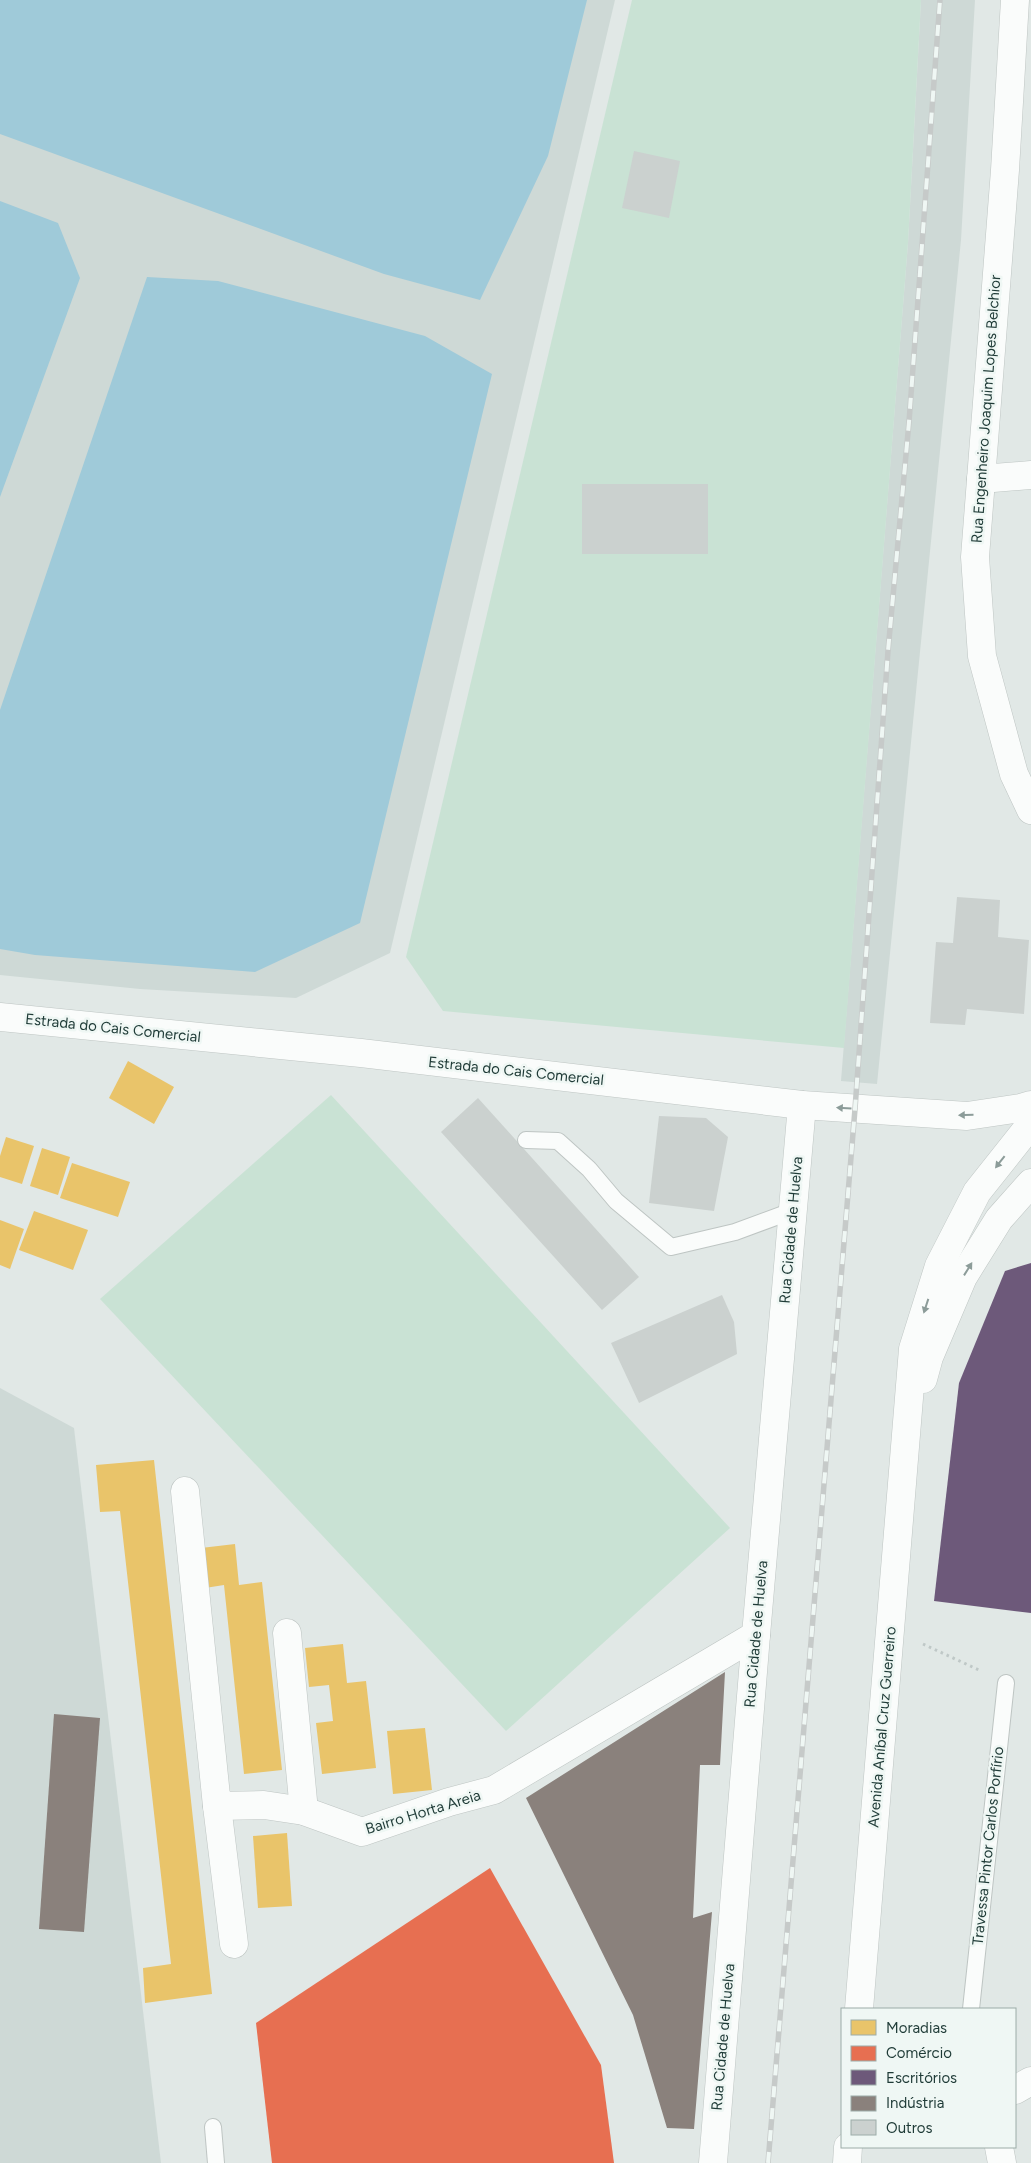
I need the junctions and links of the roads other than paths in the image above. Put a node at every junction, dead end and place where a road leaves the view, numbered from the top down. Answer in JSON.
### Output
{"nodes":[{"id":1,"x":1015,"y":0,"type":"edge"},
{"id":2,"x":1031,"y":475,"type":"edge"},
{"id":3,"x":981,"y":479,"type":"junction"},
{"id":4,"x":1031,"y":810,"type":"edge"},
{"id":5,"x":0,"y":1017,"type":"edge"},
{"id":6,"x":802,"y":1104,"type":"junction"},
{"id":7,"x":1031,"y":1105,"type":"edge"},
{"id":8,"x":1031,"y":1124,"type":"edge"},
{"id":9,"x":526,"y":1140,"type":"dead end"},
{"id":10,"x":1031,"y":1183,"type":"edge"},
{"id":11,"x":792,"y":1211,"type":"junction"},
{"id":12,"x":905,"y":1446,"type":"junction"},
{"id":13,"x":184,"y":1491,"type":"dead end"},
{"id":14,"x":286,"y":1633,"type":"dead end"},
{"id":15,"x":756,"y":1635,"type":"junction"},
{"id":16,"x":1006,"y":1683,"type":"road end"},
{"id":17,"x":217,"y":1806,"type":"junction"},
{"id":18,"x":304,"y":1811,"type":"junction"},
{"id":19,"x":234,"y":1944,"type":"dead end"},
{"id":20,"x":859,"y":2008,"type":"edge"},
{"id":21,"x":971,"y":2008,"type":"edge"},
{"id":22,"x":1031,"y":2081,"type":"edge"},
{"id":23,"x":1016,"y":2089,"type":"edge"},
{"id":24,"x":214,"y":2127,"type":"dead end"},
{"id":25,"x":848,"y":2148,"type":"edge"},
{"id":26,"x":999,"y":2148,"type":"edge"},
{"id":27,"x":216,"y":2163,"type":"edge"},
{"id":28,"x":713,"y":2163,"type":"edge"},
{"id":29,"x":846,"y":2163,"type":"edge"},
{"id":30,"x":1002,"y":2163,"type":"edge"}],
"edges":[{"from":1,"to":3,"type":"street","name":"Rua Engenheiro Joaquim Lopes Belchior"},
{"from":2,"to":3,"type":"street"},
{"from":3,"to":4,"type":"street","name":"Rua Engenheiro Joaquim Lopes Belchior"},
{"from":5,"to":6,"type":"street","name":"Estrada do Cais Comercial"},
{"from":7,"to":6,"type":"street","name":"Estrada do Cais Comercial","one_way":true},
{"from":6,"to":11,"type":"street","name":"Rua Cidade de Huelva"},
{"from":8,"to":12,"type":"street","one_way":true},
{"from":9,"to":11,"type":"lane"},
{"from":12,"to":10,"type":"street","one_way":true},
{"from":11,"to":15,"type":"street","name":"Rua Cidade de Huelva"},
{"from":12,"to":20,"type":"street","name":"Avenida Aníbal Cruz Guerreiro"},
{"from":13,"to":17,"type":"street"},
{"from":14,"to":18,"type":"street"},
{"from":15,"to":18,"type":"street","name":"Bairro Horta Areia"},
{"from":15,"to":28,"type":"street","name":"Rua Cidade de Huelva"},
{"from":16,"to":21,"type":"lane","name":"Travessa Pintor Carlos Porfírio"},
{"from":17,"to":18,"type":"street","name":"Bairro Horta Areia"},
{"from":17,"to":19,"type":"street"},
{"from":22,"to":23,"type":"street"},
{"from":24,"to":27,"type":"lane"},
{"from":25,"to":29,"type":"street"},
{"from":26,"to":30,"type":"street"}]}
